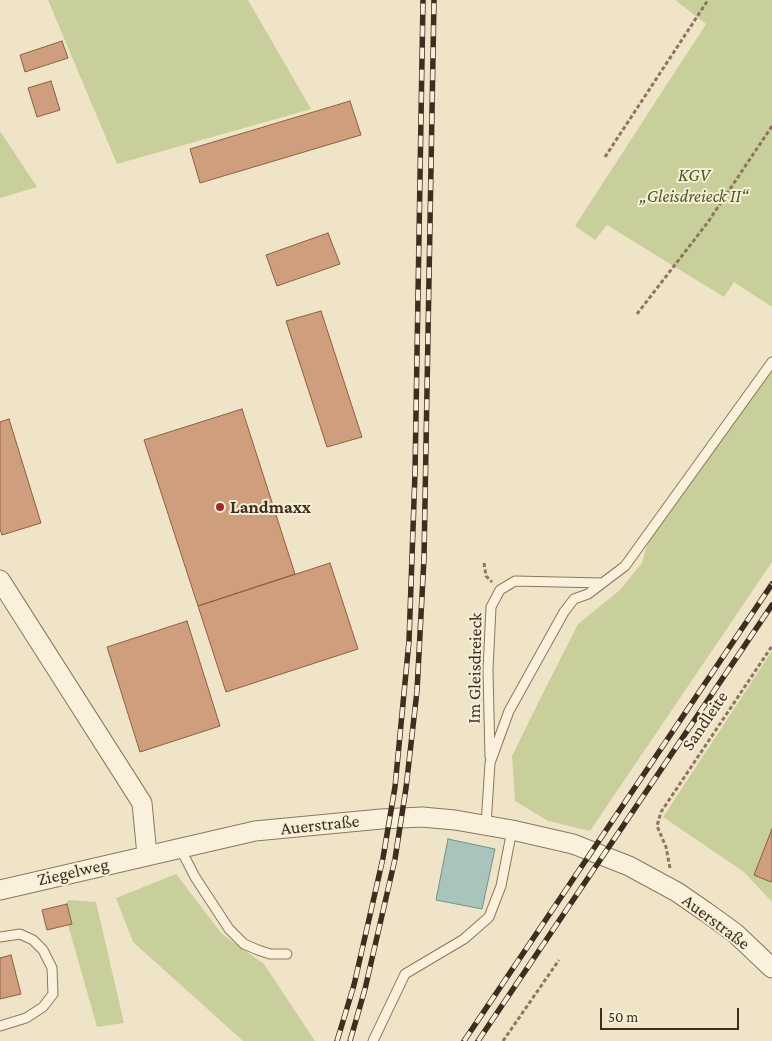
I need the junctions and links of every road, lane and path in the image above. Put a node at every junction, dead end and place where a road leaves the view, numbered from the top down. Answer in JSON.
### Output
{"nodes":[{"id":1,"x":708,"y":0,"type":"edge"},
{"id":2,"x":772,"y":126,"type":"edge"},
{"id":3,"x":604,"y":157,"type":"dead end"},
{"id":4,"x":637,"y":314,"type":"dead end"},
{"id":5,"x":772,"y":362,"type":"edge"},
{"id":6,"x":484,"y":564,"type":"dead end"},
{"id":7,"x":0,"y":580,"type":"edge"},
{"id":8,"x":602,"y":582,"type":"junction"},
{"id":9,"x":500,"y":590,"type":"junction"},
{"id":10,"x":772,"y":646,"type":"edge"},
{"id":11,"x":490,"y":763,"type":"junction"},
{"id":12,"x":486,"y":824,"type":"junction"},
{"id":13,"x":512,"y":830,"type":"junction"},
{"id":14,"x":180,"y":848,"type":"junction"},
{"id":15,"x":147,"y":855,"type":"junction"},
{"id":16,"x":672,"y":889,"type":"junction"},
{"id":17,"x":0,"y":890,"type":"edge"},
{"id":18,"x":0,"y":937,"type":"edge"},
{"id":19,"x":287,"y":954,"type":"dead end"},
{"id":20,"x":559,"y":960,"type":"dead end"},
{"id":21,"x":772,"y":968,"type":"edge"},
{"id":22,"x":0,"y":1026,"type":"edge"},
{"id":23,"x":374,"y":1041,"type":"edge"},
{"id":24,"x":503,"y":1041,"type":"edge"}],
"edges":[{"from":1,"to":3,"type":"path"},
{"from":2,"to":4,"type":"path"},
{"from":5,"to":8,"type":"lane","name":"Im Gleisdreieck"},
{"from":6,"to":9,"type":"path"},
{"from":7,"to":15,"type":"street"},
{"from":8,"to":9,"type":"lane"},
{"from":8,"to":11,"type":"lane","name":"Im Gleisdreieck"},
{"from":9,"to":11,"type":"lane","name":"Im Gleisdreieck"},
{"from":10,"to":16,"type":"path","name":"Sandleite"},
{"from":11,"to":12,"type":"lane","name":"Im Gleisdreieck"},
{"from":12,"to":13,"type":"street","name":"Auerstraße"},
{"from":12,"to":14,"type":"street","name":"Auerstraße"},
{"from":13,"to":16,"type":"street","name":"Auerstraße"},
{"from":13,"to":23,"type":"lane"},
{"from":14,"to":15,"type":"street","name":"Auerstraße"},
{"from":14,"to":19,"type":"lane"},
{"from":15,"to":17,"type":"street","name":"Ziegelweg"},
{"from":16,"to":21,"type":"street","name":"Auerstraße"},
{"from":18,"to":22,"type":"lane"},
{"from":20,"to":24,"type":"path"}]}
